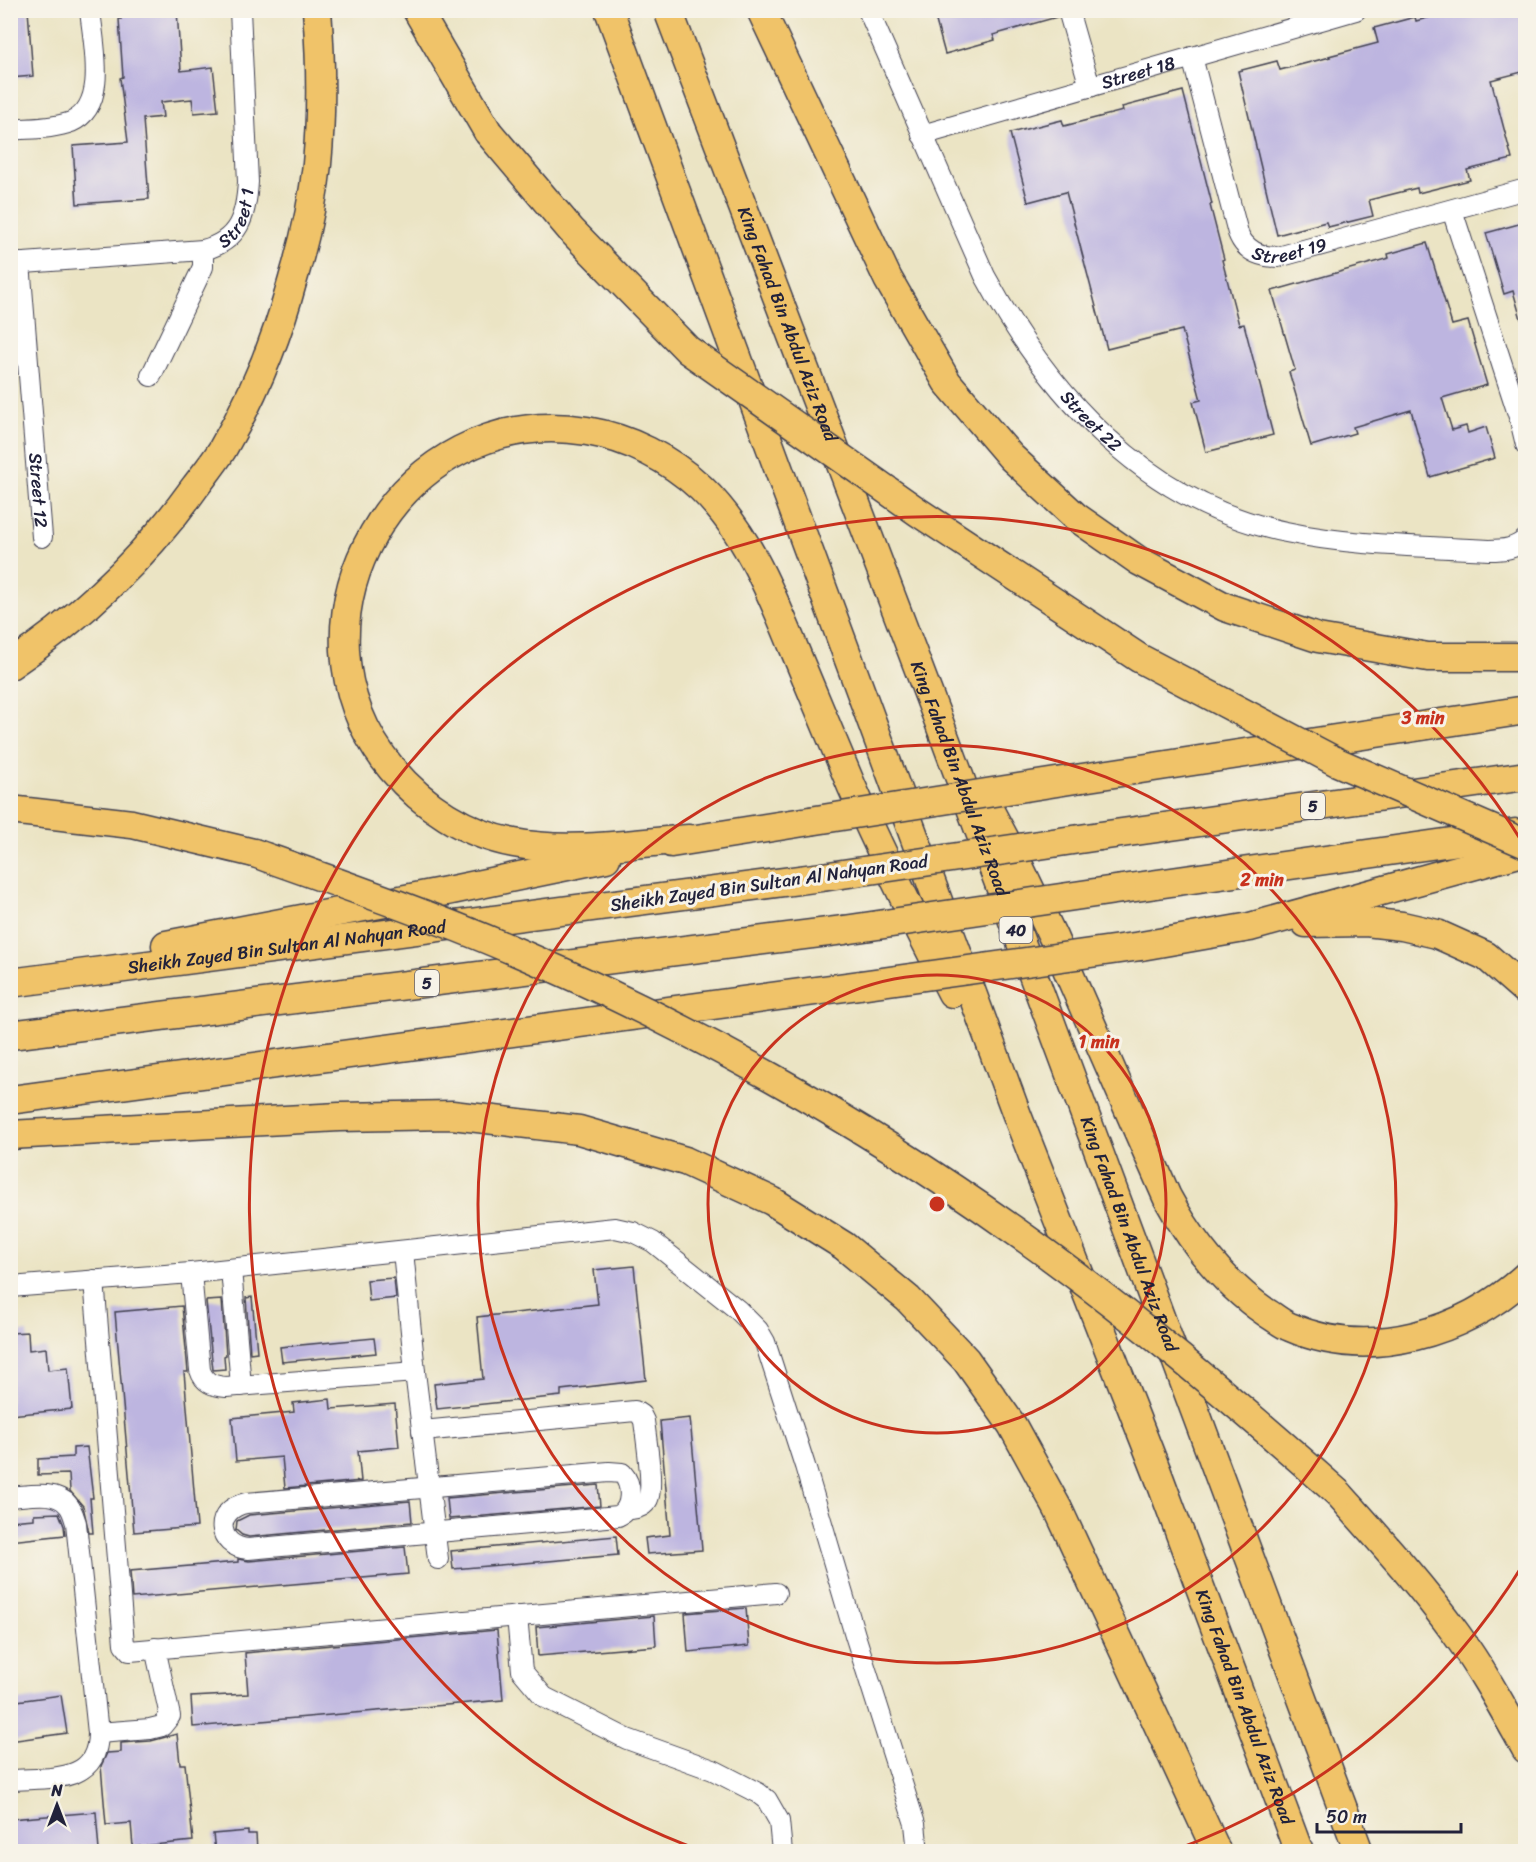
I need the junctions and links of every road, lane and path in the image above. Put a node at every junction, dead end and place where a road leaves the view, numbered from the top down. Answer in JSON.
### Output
{"nodes":[{"id":1,"x":90,"y":10,"type":"edge"},
{"id":2,"x":240,"y":10,"type":"edge"},
{"id":3,"x":317,"y":10,"type":"edge"},
{"id":4,"x":417,"y":10,"type":"edge"},
{"id":5,"x":609,"y":10,"type":"edge"},
{"id":6,"x":668,"y":10,"type":"edge"},
{"id":7,"x":760,"y":10,"type":"edge"},
{"id":8,"x":868,"y":10,"type":"edge"},
{"id":9,"x":1068,"y":10,"type":"edge"},
{"id":10,"x":1356,"y":10,"type":"edge"},
{"id":11,"x":1330,"y":14,"type":"edge"},
{"id":12,"x":1192,"y":57,"type":"junction"},
{"id":13,"x":1090,"y":87,"type":"junction"},
{"id":14,"x":10,"y":130,"type":"edge"},
{"id":15,"x":922,"y":135,"type":"junction"},
{"id":16,"x":1526,"y":189,"type":"edge"},
{"id":17,"x":1452,"y":210,"type":"junction"},
{"id":18,"x":203,"y":250,"type":"junction"},
{"id":19,"x":15,"y":264,"type":"edge"},
{"id":20,"x":151,"y":376,"type":"dead end"},
{"id":21,"x":1526,"y":445,"type":"edge"},
{"id":22,"x":42,"y":537,"type":"dead end"},
{"id":23,"x":1526,"y":538,"type":"edge"},
{"id":24,"x":1526,"y":657,"type":"edge"},
{"id":25,"x":10,"y":665,"type":"edge"},
{"id":26,"x":1526,"y":710,"type":"edge"},
{"id":27,"x":939,"y":722,"type":"junction"},
{"id":28,"x":1526,"y":776,"type":"edge"},
{"id":29,"x":10,"y":810,"type":"edge"},
{"id":30,"x":1526,"y":831,"type":"edge"},
{"id":31,"x":689,"y":840,"type":"junction"},
{"id":32,"x":1526,"y":844,"type":"edge"},
{"id":33,"x":1526,"y":851,"type":"edge"},
{"id":34,"x":1250,"y":927,"type":"junction"},
{"id":35,"x":20,"y":982,"type":"edge"},
{"id":36,"x":1526,"y":991,"type":"edge"},
{"id":37,"x":10,"y":1035,"type":"edge"},
{"id":38,"x":10,"y":1100,"type":"edge"},
{"id":39,"x":1017,"y":1115,"type":"junction"},
{"id":40,"x":10,"y":1135,"type":"edge"},
{"id":41,"x":403,"y":1251,"type":"junction"},
{"id":42,"x":231,"y":1269,"type":"junction"},
{"id":43,"x":191,"y":1273,"type":"junction"},
{"id":44,"x":1526,"y":1276,"type":"edge"},
{"id":45,"x":93,"y":1280,"type":"junction"},
{"id":46,"x":10,"y":1287,"type":"edge"},
{"id":47,"x":415,"y":1372,"type":"junction"},
{"id":48,"x":241,"y":1386,"type":"junction"},
{"id":49,"x":422,"y":1431,"type":"junction"},
{"id":50,"x":429,"y":1486,"type":"junction"},
{"id":51,"x":10,"y":1497,"type":"edge"},
{"id":52,"x":628,"y":1509,"type":"junction"},
{"id":53,"x":434,"y":1533,"type":"junction"},
{"id":54,"x":438,"y":1559,"type":"dead end"},
{"id":55,"x":776,"y":1593,"type":"dead end"},
{"id":56,"x":517,"y":1616,"type":"junction"},
{"id":57,"x":155,"y":1648,"type":"junction"},
{"id":58,"x":98,"y":1733,"type":"junction"},
{"id":59,"x":1526,"y":1749,"type":"edge"},
{"id":60,"x":10,"y":1780,"type":"edge"},
{"id":61,"x":782,"y":1851,"type":"edge"},
{"id":62,"x":918,"y":1851,"type":"edge"},
{"id":63,"x":1217,"y":1851,"type":"edge"},
{"id":64,"x":1299,"y":1851,"type":"edge"},
{"id":65,"x":1359,"y":1851,"type":"edge"}],
"edges":[{"from":1,"to":14,"type":"street"},
{"from":2,"to":18,"type":"street","name":"Street 1"},
{"from":3,"to":25,"type":"highway"},
{"from":4,"to":32,"type":"highway","bridge":true},
{"from":5,"to":39,"type":"highway","name":"King Fahad Bin Abdul Aziz Road"},
{"from":6,"to":27,"type":"highway","name":"King Fahad Bin Abdul Aziz Road","number":"40"},
{"from":7,"to":24,"type":"highway"},
{"from":8,"to":15,"type":"street","name":"Street 22"},
{"from":9,"to":13,"type":"street"},
{"from":10,"to":11,"type":"street","name":"Street 18"},
{"from":11,"to":12,"type":"street","name":"Street 18"},
{"from":12,"to":13,"type":"street","name":"Street 18"},
{"from":12,"to":17,"type":"street","name":"Street 19"},
{"from":13,"to":15,"type":"street","name":"Street 18"},
{"from":15,"to":23,"type":"street","name":"Street 22"},
{"from":16,"to":17,"type":"street","name":"Street 19"},
{"from":17,"to":21,"type":"street"},
{"from":18,"to":19,"type":"street","name":"Street 1"},
{"from":18,"to":20,"type":"street"},
{"from":19,"to":22,"type":"street","name":"Street 12"},
{"from":26,"to":31,"type":"highway","bridge":true},
{"from":27,"to":44,"type":"highway"},
{"from":27,"to":65,"type":"highway","name":"King Fahad Bin Abdul Aziz Road","number":"40"},
{"from":28,"to":35,"type":"highway","name":"Sheikh Zayed Bin Sultan Al Nahyan Road","number":"5","bridge":true},
{"from":29,"to":59,"type":"highway","bridge":true},
{"from":30,"to":37,"type":"highway","number":"5","bridge":true},
{"from":31,"to":35,"type":"highway"},
{"from":31,"to":39,"type":"highway"},
{"from":33,"to":34,"type":"highway"},
{"from":34,"to":36,"type":"highway"},
{"from":34,"to":38,"type":"highway","bridge":true},
{"from":39,"to":64,"type":"highway","name":"King Fahad Bin Abdul Aziz Road"},
{"from":40,"to":63,"type":"highway"},
{"from":41,"to":42,"type":"street"},
{"from":41,"to":47,"type":"street"},
{"from":41,"to":62,"type":"street"},
{"from":42,"to":43,"type":"street"},
{"from":42,"to":48,"type":"street"},
{"from":43,"to":45,"type":"street"},
{"from":43,"to":48,"type":"street"},
{"from":45,"to":46,"type":"street"},
{"from":45,"to":57,"type":"street"},
{"from":47,"to":48,"type":"street"},
{"from":47,"to":49,"type":"street"},
{"from":49,"to":50,"type":"street"},
{"from":49,"to":52,"type":"street"},
{"from":50,"to":52,"type":"street"},
{"from":50,"to":53,"type":"street"},
{"from":50,"to":53,"type":"street"},
{"from":51,"to":58,"type":"street"},
{"from":52,"to":53,"type":"street"},
{"from":53,"to":54,"type":"street"},
{"from":55,"to":56,"type":"street"},
{"from":56,"to":57,"type":"street"},
{"from":56,"to":61,"type":"street"},
{"from":57,"to":58,"type":"street"},
{"from":58,"to":60,"type":"street"}]}
